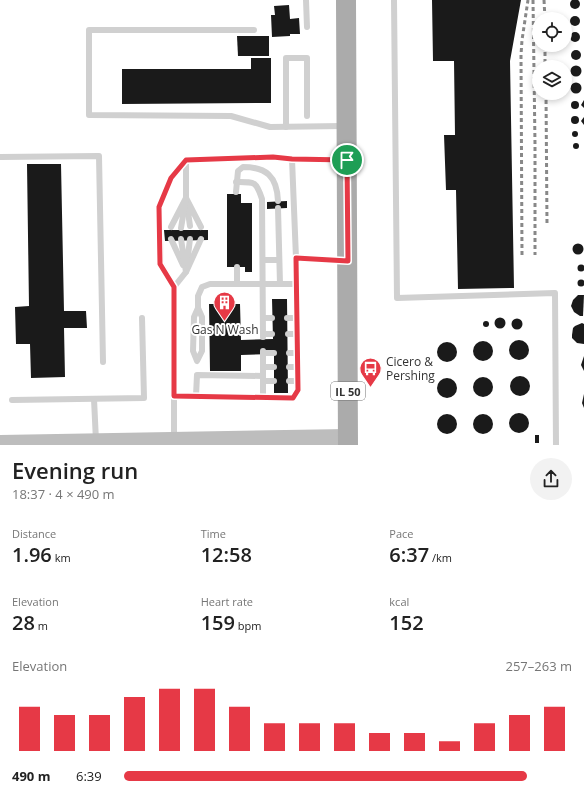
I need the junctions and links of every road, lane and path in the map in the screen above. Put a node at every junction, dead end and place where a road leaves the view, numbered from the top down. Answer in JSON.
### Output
{"nodes":[{"id":1,"x":306,"y":0,"type":"edge"},
{"id":2,"x":346,"y":0,"type":"edge"},
{"id":3,"x":394,"y":0,"type":"edge"},
{"id":4,"x":306,"y":26,"type":"dead end"},
{"id":5,"x":254,"y":30,"type":"dead end"},
{"id":6,"x":307,"y":116,"type":"dead end"},
{"id":7,"x":347,"y":126,"type":"junction"},
{"id":8,"x":286,"y":127,"type":"junction"},
{"id":9,"x":0,"y":157,"type":"edge"},
{"id":10,"x":292,"y":159,"type":"junction"},
{"id":11,"x":186,"y":160,"type":"junction"},
{"id":12,"x":347,"y":160,"type":"junction"},
{"id":13,"x":236,"y":182,"type":"junction"},
{"id":14,"x":236,"y":192,"type":"dead end"},
{"id":15,"x":186,"y":198,"type":"junction"},
{"id":16,"x":278,"y":201,"type":"dead end"},
{"id":17,"x":278,"y":208,"type":"dead end"},
{"id":18,"x":190,"y":226,"type":"dead end"},
{"id":19,"x":201,"y":227,"type":"dead end"},
{"id":20,"x":171,"y":228,"type":"dead end"},
{"id":21,"x":181,"y":228,"type":"dead end"},
{"id":22,"x":171,"y":239,"type":"dead end"},
{"id":23,"x":181,"y":239,"type":"dead end"},
{"id":24,"x":190,"y":239,"type":"dead end"},
{"id":25,"x":201,"y":239,"type":"dead end"},
{"id":26,"x":296,"y":258,"type":"junction"},
{"id":27,"x":263,"y":260,"type":"junction"},
{"id":28,"x":279,"y":260,"type":"junction"},
{"id":29,"x":348,"y":261,"type":"junction"},
{"id":30,"x":237,"y":267,"type":"dead end"},
{"id":31,"x":186,"y":272,"type":"junction"},
{"id":32,"x":237,"y":284,"type":"junction"},
{"id":33,"x":263,"y":284,"type":"junction"},
{"id":34,"x":280,"y":284,"type":"junction"},
{"id":35,"x":297,"y":284,"type":"junction"},
{"id":36,"x":174,"y":287,"type":"junction"},
{"id":37,"x":142,"y":318,"type":"dead end"},
{"id":38,"x":263,"y":318,"type":"junction"},
{"id":39,"x":272,"y":318,"type":"dead end"},
{"id":40,"x":287,"y":318,"type":"dead end"},
{"id":41,"x":297,"y":318,"type":"junction"},
{"id":42,"x":272,"y":334,"type":"dead end"},
{"id":43,"x":288,"y":334,"type":"dead end"},
{"id":44,"x":297,"y":334,"type":"junction"},
{"id":45,"x":274,"y":353,"type":"dead end"},
{"id":46,"x":289,"y":353,"type":"dead end"},
{"id":47,"x":297,"y":353,"type":"junction"},
{"id":48,"x":103,"y":362,"type":"dead end"},
{"id":49,"x":263,"y":367,"type":"junction"},
{"id":50,"x":274,"y":367,"type":"dead end"},
{"id":51,"x":289,"y":367,"type":"dead end"},
{"id":52,"x":298,"y":367,"type":"junction"},
{"id":53,"x":197,"y":375,"type":"junction"},
{"id":54,"x":263,"y":378,"type":"junction"},
{"id":55,"x":274,"y":381,"type":"dead end"},
{"id":56,"x":289,"y":381,"type":"dead end"},
{"id":57,"x":298,"y":381,"type":"junction"},
{"id":58,"x":174,"y":396,"type":"junction"},
{"id":59,"x":196,"y":396,"type":"junction"},
{"id":60,"x":263,"y":397,"type":"junction"},
{"id":61,"x":94,"y":399,"type":"junction"},
{"id":62,"x":12,"y":400,"type":"dead end"},
{"id":63,"x":174,"y":441,"type":"junction"},
{"id":64,"x":348,"y":441,"type":"edge"},
{"id":65,"x":244,"y":442,"type":"edge"},
{"id":66,"x":101,"y":443,"type":"edge"},
{"id":67,"x":0,"y":444,"type":"edge"},
{"id":68,"x":18,"y":444,"type":"edge"},
{"id":69,"x":556,"y":445,"type":"edge"}],
"edges":[{"from":1,"to":4,"type":"lane"},
{"from":2,"to":7,"type":"main road","number":"IL 50"},
{"from":3,"to":69,"type":"lane"},
{"from":5,"to":8,"type":"lane"},
{"from":6,"to":8,"type":"lane"},
{"from":7,"to":8,"type":"lane"},
{"from":7,"to":12,"type":"main road","number":"IL 50"},
{"from":9,"to":48,"type":"lane"},
{"from":10,"to":11,"type":"lane"},
{"from":10,"to":12,"type":"lane"},
{"from":10,"to":26,"type":"lane"},
{"from":11,"to":15,"type":"lane"},
{"from":11,"to":36,"type":"lane"},
{"from":12,"to":29,"type":"main road","number":"IL 50"},
{"from":13,"to":14,"type":"lane"},
{"from":13,"to":16,"type":"lane"},
{"from":13,"to":27,"type":"lane"},
{"from":15,"to":18,"type":"lane"},
{"from":15,"to":19,"type":"lane"},
{"from":15,"to":20,"type":"lane"},
{"from":15,"to":21,"type":"lane"},
{"from":17,"to":28,"type":"lane"},
{"from":22,"to":31,"type":"lane"},
{"from":23,"to":31,"type":"lane"},
{"from":24,"to":31,"type":"lane"},
{"from":25,"to":31,"type":"lane"},
{"from":26,"to":29,"type":"lane"},
{"from":26,"to":35,"type":"lane"},
{"from":27,"to":28,"type":"lane"},
{"from":27,"to":33,"type":"lane"},
{"from":28,"to":34,"type":"lane"},
{"from":29,"to":64,"type":"main road","number":"IL 50"},
{"from":30,"to":32,"type":"lane"},
{"from":31,"to":36,"type":"lane"},
{"from":32,"to":33,"type":"lane"},
{"from":32,"to":53,"type":"lane"},
{"from":33,"to":34,"type":"lane"},
{"from":33,"to":38,"type":"lane"},
{"from":34,"to":35,"type":"lane"},
{"from":35,"to":41,"type":"lane"},
{"from":36,"to":58,"type":"lane"},
{"from":37,"to":61,"type":"lane"},
{"from":38,"to":39,"type":"lane"},
{"from":38,"to":42,"type":"lane"},
{"from":40,"to":41,"type":"lane"},
{"from":41,"to":44,"type":"lane"},
{"from":43,"to":44,"type":"lane"},
{"from":44,"to":47,"type":"lane"},
{"from":45,"to":49,"type":"lane"},
{"from":46,"to":47,"type":"lane"},
{"from":47,"to":52,"type":"lane"},
{"from":49,"to":50,"type":"lane"},
{"from":49,"to":54,"type":"lane"},
{"from":51,"to":52,"type":"lane"},
{"from":52,"to":57,"type":"lane"},
{"from":53,"to":54,"type":"lane"},
{"from":53,"to":59,"type":"lane"},
{"from":54,"to":55,"type":"lane"},
{"from":54,"to":60,"type":"lane"},
{"from":56,"to":57,"type":"lane"},
{"from":57,"to":60,"type":"lane"},
{"from":58,"to":59,"type":"lane"},
{"from":58,"to":63,"type":"lane"},
{"from":59,"to":60,"type":"lane"},
{"from":61,"to":62,"type":"lane"},
{"from":61,"to":66,"type":"lane"},
{"from":63,"to":65,"type":"main road"},
{"from":63,"to":66,"type":"main road"},
{"from":64,"to":65,"type":"main road"},
{"from":66,"to":68,"type":"main road"},
{"from":67,"to":68,"type":"main road"}]}
